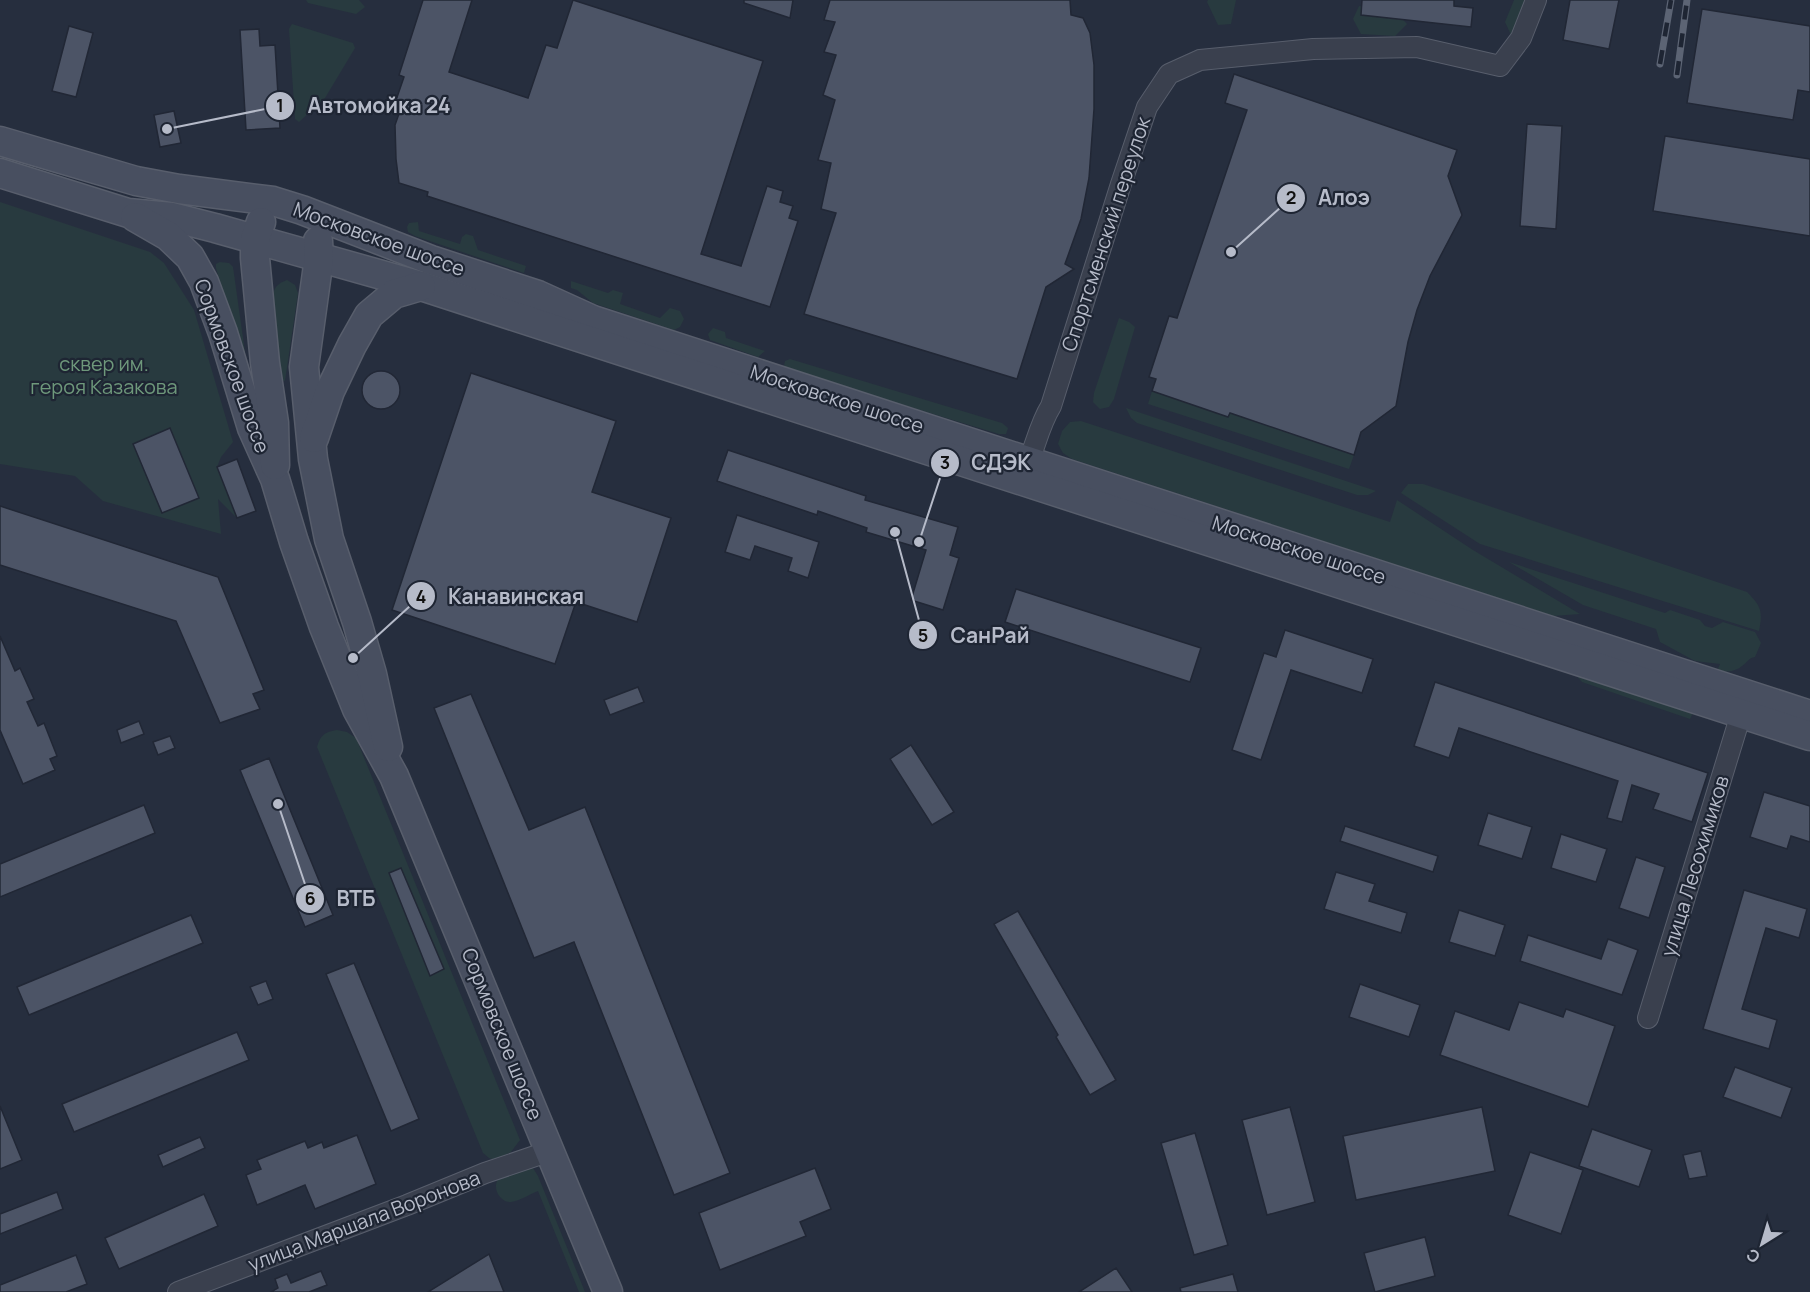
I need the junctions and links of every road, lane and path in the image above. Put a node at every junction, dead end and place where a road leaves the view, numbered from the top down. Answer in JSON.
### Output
{"nodes":[{"id":1,"x":1536,"y":0,"type":"edge"},
{"id":2,"x":0,"y":141,"type":"edge"},
{"id":3,"x":0,"y":173,"type":"edge"},
{"id":4,"x":273,"y":201,"type":"junction"},
{"id":5,"x":302,"y":210,"type":"junction"},
{"id":6,"x":128,"y":213,"type":"junction"},
{"id":7,"x":255,"y":239,"type":"junction"},
{"id":8,"x":319,"y":258,"type":"junction"},
{"id":9,"x":421,"y":286,"type":"junction"},
{"id":10,"x":312,"y":445,"type":"junction"},
{"id":11,"x":1024,"y":471,"type":"junction"},
{"id":12,"x":275,"y":480,"type":"junction"},
{"id":13,"x":1741,"y":714,"type":"junction"},
{"id":14,"x":1810,"y":715,"type":"edge"},
{"id":15,"x":1810,"y":736,"type":"edge"},
{"id":16,"x":394,"y":776,"type":"junction"},
{"id":17,"x":1648,"y":1018,"type":"dead end"},
{"id":18,"x":550,"y":1150,"type":"junction"},
{"id":19,"x":178,"y":1292,"type":"edge"},
{"id":20,"x":608,"y":1292,"type":"edge"}],
"edges":[{"from":1,"to":11,"type":"street","name":"Спортсменский переулок"},
{"from":2,"to":4,"type":"main road","name":"Московское шоссе"},
{"from":3,"to":6,"type":"main road","name":"Московское шоссе"},
{"from":4,"to":5,"type":"main road","name":"Московское шоссе"},
{"from":4,"to":7,"type":"main road"},
{"from":5,"to":8,"type":"main road","name":"Сормовское шоссе"},
{"from":5,"to":11,"type":"main road","name":"Московское шоссе"},
{"from":6,"to":7,"type":"main road","name":"Московское шоссе"},
{"from":6,"to":12,"type":"main road","name":"Сормовское шоссе"},
{"from":7,"to":8,"type":"main road","name":"Московское шоссе"},
{"from":7,"to":12,"type":"main road","name":"Сормовское шоссе"},
{"from":8,"to":9,"type":"main road","name":"Московское шоссе"},
{"from":8,"to":10,"type":"main road","name":"Сормовское шоссе"},
{"from":9,"to":10,"type":"main road","name":"Сормовское шоссе"},
{"from":9,"to":11,"type":"main road","name":"Московское шоссе"},
{"from":10,"to":16,"type":"main road","name":"Сормовское шоссе"},
{"from":11,"to":13,"type":"main road","name":"Московское шоссе"},
{"from":11,"to":14,"type":"main road","name":"Московское шоссе"},
{"from":12,"to":16,"type":"main road","name":"Сормовское шоссе"},
{"from":13,"to":15,"type":"main road","name":"Московское шоссе"},
{"from":13,"to":17,"type":"street","name":"улица Лесохимиков"},
{"from":16,"to":18,"type":"main road","name":"Сормовское шоссе"},
{"from":18,"to":19,"type":"street","name":"улица Маршала Воронова"},
{"from":18,"to":20,"type":"main road","name":"Сормовское шоссе"}]}
